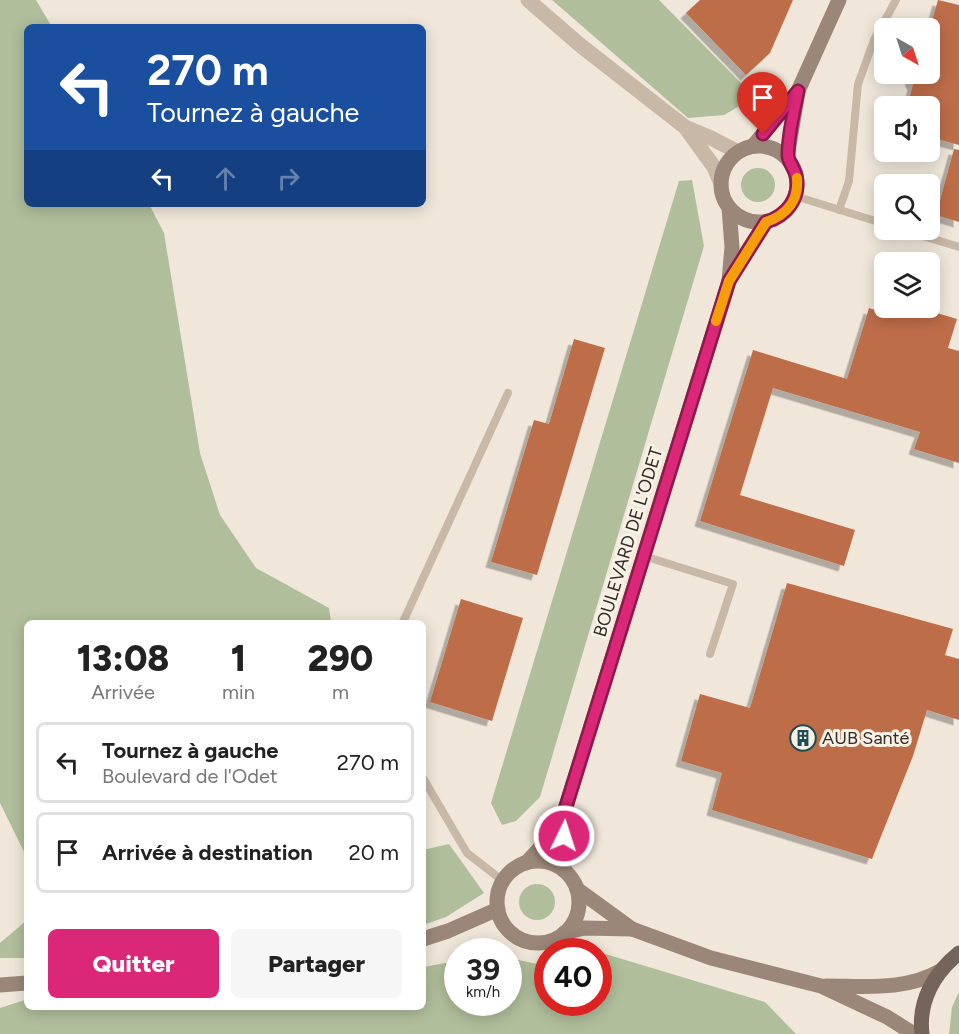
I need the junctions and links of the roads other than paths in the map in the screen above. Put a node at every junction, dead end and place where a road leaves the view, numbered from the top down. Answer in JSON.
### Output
{"nodes":[{"id":1,"x":528,"y":0,"type":"edge"},
{"id":2,"x":839,"y":0,"type":"edge"},
{"id":3,"x":896,"y":0,"type":"edge"},
{"id":4,"x":798,"y":91,"type":"junction"},
{"id":5,"x":685,"y":127,"type":"junction"},
{"id":6,"x":753,"y":146,"type":"junction"},
{"id":7,"x":738,"y":152,"type":"junction"},
{"id":8,"x":787,"y":158,"type":"junction"},
{"id":9,"x":721,"y":184,"type":"junction"},
{"id":10,"x":795,"y":196,"type":"junction"},
{"id":11,"x":729,"y":208,"type":"junction"},
{"id":12,"x":838,"y":210,"type":"junction"},
{"id":13,"x":874,"y":221,"type":"edge"},
{"id":14,"x":766,"y":222,"type":"junction"},
{"id":15,"x":936,"y":240,"type":"edge"},
{"id":16,"x":959,"y":247,"type":"edge"},
{"id":17,"x":729,"y":281,"type":"junction"},
{"id":18,"x":508,"y":393,"type":"dead end"},
{"id":19,"x":644,"y":556,"type":"junction"},
{"id":20,"x":404,"y":620,"type":"edge"},
{"id":21,"x":710,"y":654,"type":"dead end"},
{"id":22,"x":426,"y":783,"type":"edge"},
{"id":23,"x":563,"y":816,"type":"junction"},
{"id":24,"x":526,"y":863,"type":"junction"},
{"id":25,"x":564,"y":870,"type":"junction"},
{"id":26,"x":503,"y":881,"type":"junction"},
{"id":27,"x":577,"y":889,"type":"junction"},
{"id":28,"x":498,"y":909,"type":"junction"},
{"id":29,"x":632,"y":929,"type":"junction"},
{"id":30,"x":564,"y":933,"type":"junction"},
{"id":31,"x":426,"y":938,"type":"edge"},
{"id":32,"x":959,"y":953,"type":"edge"},
{"id":33,"x":940,"y":971,"type":"junction"},
{"id":34,"x":24,"y":983,"type":"edge"},
{"id":35,"x":0,"y":985,"type":"edge"},
{"id":36,"x":821,"y":986,"type":"junction"},
{"id":37,"x":914,"y":1034,"type":"edge"},
{"id":38,"x":922,"y":1034,"type":"edge"}],
"edges":[{"from":1,"to":5,"type":"street"},
{"from":2,"to":4,"type":"street"},
{"from":3,"to":12,"type":"lane"},
{"from":4,"to":6,"type":"street"},
{"from":4,"to":8,"type":"street"},
{"from":5,"to":7,"type":"street"},
{"from":5,"to":9,"type":"street"},
{"from":6,"to":7,"type":"street"},
{"from":6,"to":8,"type":"street"},
{"from":7,"to":9,"type":"street"},
{"from":8,"to":10,"type":"street"},
{"from":9,"to":11,"type":"street","name":"BOULEVARD DE L'ODET"},
{"from":10,"to":12,"type":"lane"},
{"from":10,"to":14,"type":"street","name":"BOULEVARD DE L'ODET"},
{"from":11,"to":14,"type":"street"},
{"from":11,"to":17,"type":"street","name":"BOULEVARD DE L'ODET"},
{"from":12,"to":13,"type":"lane"},
{"from":14,"to":17,"type":"street","name":"BOULEVARD DE L'ODET"},
{"from":15,"to":16,"type":"lane"},
{"from":17,"to":19,"type":"street","name":"BOULEVARD DE L'ODET"},
{"from":18,"to":20,"type":"lane"},
{"from":19,"to":21,"type":"lane"},
{"from":19,"to":23,"type":"street","name":"BOULEVARD DE L'ODET"},
{"from":22,"to":26,"type":"lane"},
{"from":23,"to":24,"type":"street","name":"BOULEVARD DE L'ODET"},
{"from":23,"to":25,"type":"street","name":"BOULEVARD DE L'ODET"},
{"from":24,"to":25,"type":"street"},
{"from":24,"to":26,"type":"street"},
{"from":25,"to":27,"type":"street"},
{"from":26,"to":28,"type":"street"},
{"from":27,"to":29,"type":"street"},
{"from":27,"to":30,"type":"street"},
{"from":28,"to":30,"type":"street"},
{"from":28,"to":31,"type":"street"},
{"from":29,"to":30,"type":"street"},
{"from":29,"to":36,"type":"street"},
{"from":32,"to":33,"type":"main road"},
{"from":33,"to":36,"type":"street"},
{"from":33,"to":38,"type":"main road"},
{"from":34,"to":35,"type":"street"},
{"from":36,"to":37,"type":"street"}]}
